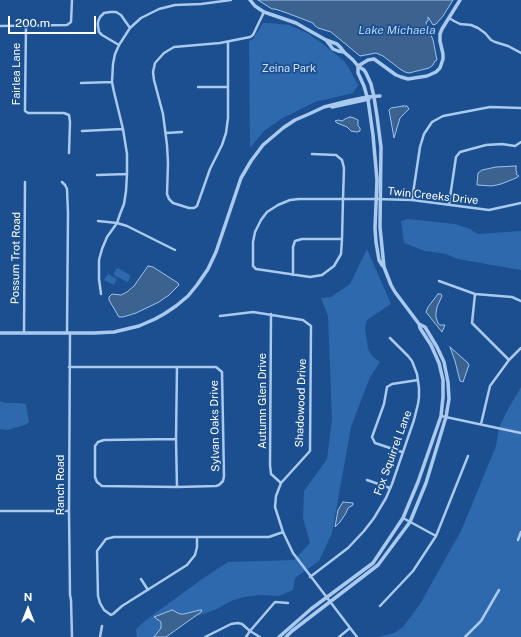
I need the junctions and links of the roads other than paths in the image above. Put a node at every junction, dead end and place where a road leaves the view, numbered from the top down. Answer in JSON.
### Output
{"nodes":[{"id":1,"x":72,"y":0,"type":"edge"},
{"id":2,"x":231,"y":0,"type":"edge"},
{"id":3,"x":250,"y":0,"type":"edge"},
{"id":4,"x":460,"y":0,"type":"edge"},
{"id":5,"x":264,"y":12,"type":"junction"},
{"id":6,"x":449,"y":17,"type":"junction"},
{"id":7,"x":0,"y":26,"type":"edge"},
{"id":8,"x":26,"y":26,"type":"junction"},
{"id":9,"x":130,"y":28,"type":"junction"},
{"id":10,"x":228,"y":42,"type":"junction"},
{"id":11,"x":119,"y":45,"type":"junction"},
{"id":12,"x":521,"y":53,"type":"edge"},
{"id":13,"x":358,"y":66,"type":"junction"},
{"id":14,"x":112,"y":82,"type":"junction"},
{"id":15,"x":81,"y":84,"type":"dead end"},
{"id":16,"x":198,"y":87,"type":"dead end"},
{"id":17,"x":228,"y":87,"type":"junction"},
{"id":18,"x":380,"y":96,"type":"dead end"},
{"id":19,"x":374,"y":97,"type":"junction"},
{"id":20,"x":367,"y":99,"type":"junction"},
{"id":21,"x":521,"y":108,"type":"edge"},
{"id":22,"x":124,"y":129,"type":"junction"},
{"id":23,"x":82,"y":131,"type":"dead end"},
{"id":24,"x":182,"y":132,"type":"dead end"},
{"id":25,"x":166,"y":133,"type":"junction"},
{"id":26,"x":521,"y":142,"type":"edge"},
{"id":27,"x":69,"y":153,"type":"dead end"},
{"id":28,"x":312,"y":154,"type":"dead end"},
{"id":29,"x":127,"y":174,"type":"junction"},
{"id":30,"x":97,"y":175,"type":"dead end"},
{"id":31,"x":25,"y":182,"type":"dead end"},
{"id":32,"x":62,"y":182,"type":"dead end"},
{"id":33,"x":344,"y":199,"type":"junction"},
{"id":34,"x":378,"y":199,"type":"junction"},
{"id":35,"x":412,"y":200,"type":"junction"},
{"id":36,"x":521,"y":203,"type":"edge"},
{"id":37,"x":449,"y":204,"type":"junction"},
{"id":38,"x":98,"y":221,"type":"dead end"},
{"id":39,"x":117,"y":223,"type":"junction"},
{"id":40,"x":342,"y":239,"type":"junction"},
{"id":41,"x":175,"y":250,"type":"dead end"},
{"id":42,"x":293,"y":275,"type":"junction"},
{"id":43,"x":439,"y":281,"type":"dead end"},
{"id":44,"x":101,"y":294,"type":"dead end"},
{"id":45,"x":475,"y":294,"type":"junction"},
{"id":46,"x":521,"y":301,"type":"edge"},
{"id":47,"x":271,"y":314,"type":"junction"},
{"id":48,"x":220,"y":316,"type":"dead end"},
{"id":49,"x":419,"y":324,"type":"junction"},
{"id":50,"x":24,"y":333,"type":"junction"},
{"id":51,"x":68,"y":333,"type":"junction"},
{"id":52,"x":0,"y":334,"type":"edge"},
{"id":53,"x":390,"y":338,"type":"dead end"},
{"id":54,"x":521,"y":348,"type":"edge"},
{"id":55,"x":509,"y":360,"type":"junction"},
{"id":56,"x":69,"y":367,"type":"junction"},
{"id":57,"x":177,"y":367,"type":"junction"},
{"id":58,"x":418,"y":380,"type":"junction"},
{"id":59,"x":441,"y":416,"type":"junction"},
{"id":60,"x":446,"y":417,"type":"junction"},
{"id":61,"x":481,"y":424,"type":"junction"},
{"id":62,"x":521,"y":433,"type":"edge"},
{"id":63,"x":176,"y":439,"type":"junction"},
{"id":64,"x":402,"y":452,"type":"junction"},
{"id":65,"x":468,"y":456,"type":"dead end"},
{"id":66,"x":367,"y":480,"type":"dead end"},
{"id":67,"x":281,"y":483,"type":"junction"},
{"id":68,"x":178,"y":487,"type":"junction"},
{"id":69,"x":390,"y":488,"type":"junction"},
{"id":70,"x":0,"y":510,"type":"edge"},
{"id":71,"x":69,"y":511,"type":"junction"},
{"id":72,"x":403,"y":518,"type":"junction"},
{"id":73,"x":410,"y":522,"type":"junction"},
{"id":74,"x":283,"y":532,"type":"junction"},
{"id":75,"x":521,"y":532,"type":"edge"},
{"id":76,"x":436,"y":536,"type":"junction"},
{"id":77,"x":197,"y":537,"type":"junction"},
{"id":78,"x":518,"y":540,"type":"dead end"},
{"id":79,"x":310,"y":576,"type":"junction"},
{"id":80,"x":141,"y":579,"type":"dead end"},
{"id":81,"x":148,"y":590,"type":"junction"},
{"id":82,"x":499,"y":590,"type":"dead end"},
{"id":83,"x":327,"y":598,"type":"junction"},
{"id":84,"x":330,"y":602,"type":"junction"},
{"id":85,"x":288,"y":603,"type":"dead end"},
{"id":86,"x":380,"y":606,"type":"dead end"},
{"id":87,"x":102,"y":626,"type":"dead end"},
{"id":88,"x":350,"y":628,"type":"junction"},
{"id":89,"x":250,"y":631,"type":"junction"},
{"id":90,"x":72,"y":637,"type":"edge"},
{"id":91,"x":100,"y":637,"type":"edge"},
{"id":92,"x":205,"y":637,"type":"edge"},
{"id":93,"x":246,"y":637,"type":"edge"},
{"id":94,"x":260,"y":637,"type":"edge"},
{"id":95,"x":279,"y":637,"type":"edge"},
{"id":96,"x":286,"y":637,"type":"edge"},
{"id":97,"x":339,"y":637,"type":"edge"},
{"id":98,"x":357,"y":637,"type":"edge"},
{"id":99,"x":466,"y":637,"type":"edge"}],
"edges":[{"from":1,"to":8,"type":"street"},
{"from":2,"to":9,"type":"street"},
{"from":3,"to":5,"type":"street"},
{"from":4,"to":6,"type":"street"},
{"from":5,"to":10,"type":"street"},
{"from":5,"to":13,"type":"street"},
{"from":6,"to":12,"type":"street"},
{"from":6,"to":13,"type":"street"},
{"from":7,"to":8,"type":"street"},
{"from":8,"to":27,"type":"street","name":"Fairlea Lane"},
{"from":9,"to":11,"type":"street"},
{"from":9,"to":11,"type":"street"},
{"from":10,"to":17,"type":"street"},
{"from":10,"to":25,"type":"street"},
{"from":11,"to":14,"type":"street"},
{"from":13,"to":19,"type":"street"},
{"from":13,"to":20,"type":"street"},
{"from":14,"to":15,"type":"street"},
{"from":14,"to":22,"type":"street"},
{"from":16,"to":17,"type":"street"},
{"from":17,"to":25,"type":"street"},
{"from":18,"to":19,"type":"street"},
{"from":19,"to":20,"type":"street"},
{"from":19,"to":34,"type":"street"},
{"from":20,"to":34,"type":"street"},
{"from":20,"to":51,"type":"street"},
{"from":21,"to":35,"type":"street"},
{"from":22,"to":23,"type":"street"},
{"from":22,"to":29,"type":"street"},
{"from":24,"to":25,"type":"street"},
{"from":26,"to":37,"type":"street"},
{"from":28,"to":33,"type":"street","name":"Twin Creeks Drive"},
{"from":29,"to":30,"type":"street"},
{"from":29,"to":39,"type":"street"},
{"from":31,"to":50,"type":"street","name":"Possum Trot Road"},
{"from":32,"to":51,"type":"street","name":"Ranch Road"},
{"from":33,"to":34,"type":"street","name":"Twin Creeks Drive"},
{"from":33,"to":40,"type":"street","name":"Twin Creeks Drive"},
{"from":33,"to":42,"type":"street","name":"Twin Creeks Drive"},
{"from":34,"to":35,"type":"street","name":"Twin Creeks Drive"},
{"from":34,"to":49,"type":"street"},
{"from":35,"to":37,"type":"street","name":"Twin Creeks Drive"},
{"from":36,"to":37,"type":"street","name":"Twin Creeks Drive"},
{"from":38,"to":39,"type":"street"},
{"from":39,"to":41,"type":"street"},
{"from":39,"to":44,"type":"street"},
{"from":40,"to":42,"type":"street","name":"Twin Creeks Drive"},
{"from":40,"to":42,"type":"street"},
{"from":43,"to":45,"type":"street"},
{"from":45,"to":46,"type":"street"},
{"from":45,"to":55,"type":"street"},
{"from":47,"to":48,"type":"street","name":"Shadowood Drive"},
{"from":47,"to":67,"type":"street","name":"Autumn Glen Drive"},
{"from":47,"to":67,"type":"street","name":"Shadowood Drive"},
{"from":49,"to":59,"type":"street"},
{"from":49,"to":60,"type":"street"},
{"from":50,"to":51,"type":"street"},
{"from":50,"to":52,"type":"street"},
{"from":51,"to":56,"type":"street","name":"Ranch Road"},
{"from":53,"to":58,"type":"street","name":"Fox Squirrel Lane"},
{"from":54,"to":55,"type":"street"},
{"from":55,"to":61,"type":"street"},
{"from":56,"to":57,"type":"street","name":"Sylvan Oaks Drive"},
{"from":56,"to":71,"type":"street","name":"Ranch Road"},
{"from":57,"to":63,"type":"street"},
{"from":57,"to":68,"type":"street","name":"Sylvan Oaks Drive"},
{"from":58,"to":64,"type":"street","name":"Fox Squirrel Lane"},
{"from":58,"to":64,"type":"street"},
{"from":59,"to":60,"type":"street"},
{"from":59,"to":72,"type":"street"},
{"from":60,"to":61,"type":"street"},
{"from":60,"to":73,"type":"street"},
{"from":61,"to":62,"type":"street"},
{"from":63,"to":68,"type":"street"},
{"from":63,"to":68,"type":"street","name":"Sylvan Oaks Drive"},
{"from":64,"to":69,"type":"street","name":"Fox Squirrel Lane"},
{"from":65,"to":76,"type":"street"},
{"from":66,"to":69,"type":"street"},
{"from":67,"to":74,"type":"street","name":"Shadowood Drive"},
{"from":69,"to":79,"type":"street","name":"Fox Squirrel Lane"},
{"from":70,"to":71,"type":"street"},
{"from":71,"to":90,"type":"street","name":"Ranch Road"},
{"from":72,"to":73,"type":"street"},
{"from":72,"to":83,"type":"street"},
{"from":73,"to":76,"type":"street"},
{"from":73,"to":84,"type":"street"},
{"from":74,"to":77,"type":"street"},
{"from":74,"to":79,"type":"street","name":"Shadowood Drive"},
{"from":75,"to":78,"type":"street"},
{"from":76,"to":86,"type":"street"},
{"from":77,"to":81,"type":"street"},
{"from":77,"to":81,"type":"street"},
{"from":79,"to":83,"type":"street","name":"Shadowood Drive"},
{"from":80,"to":81,"type":"street"},
{"from":82,"to":99,"type":"street"},
{"from":83,"to":84,"type":"street","name":"Shadowood Drive"},
{"from":83,"to":95,"type":"street"},
{"from":84,"to":88,"type":"street","name":"Shadowood Drive"},
{"from":84,"to":96,"type":"street"},
{"from":85,"to":89,"type":"street"},
{"from":87,"to":91,"type":"street"},
{"from":88,"to":97,"type":"street"},
{"from":88,"to":98,"type":"street","name":"Shadowood Drive"},
{"from":89,"to":92,"type":"street"},
{"from":89,"to":93,"type":"street"},
{"from":89,"to":94,"type":"street"}]}
